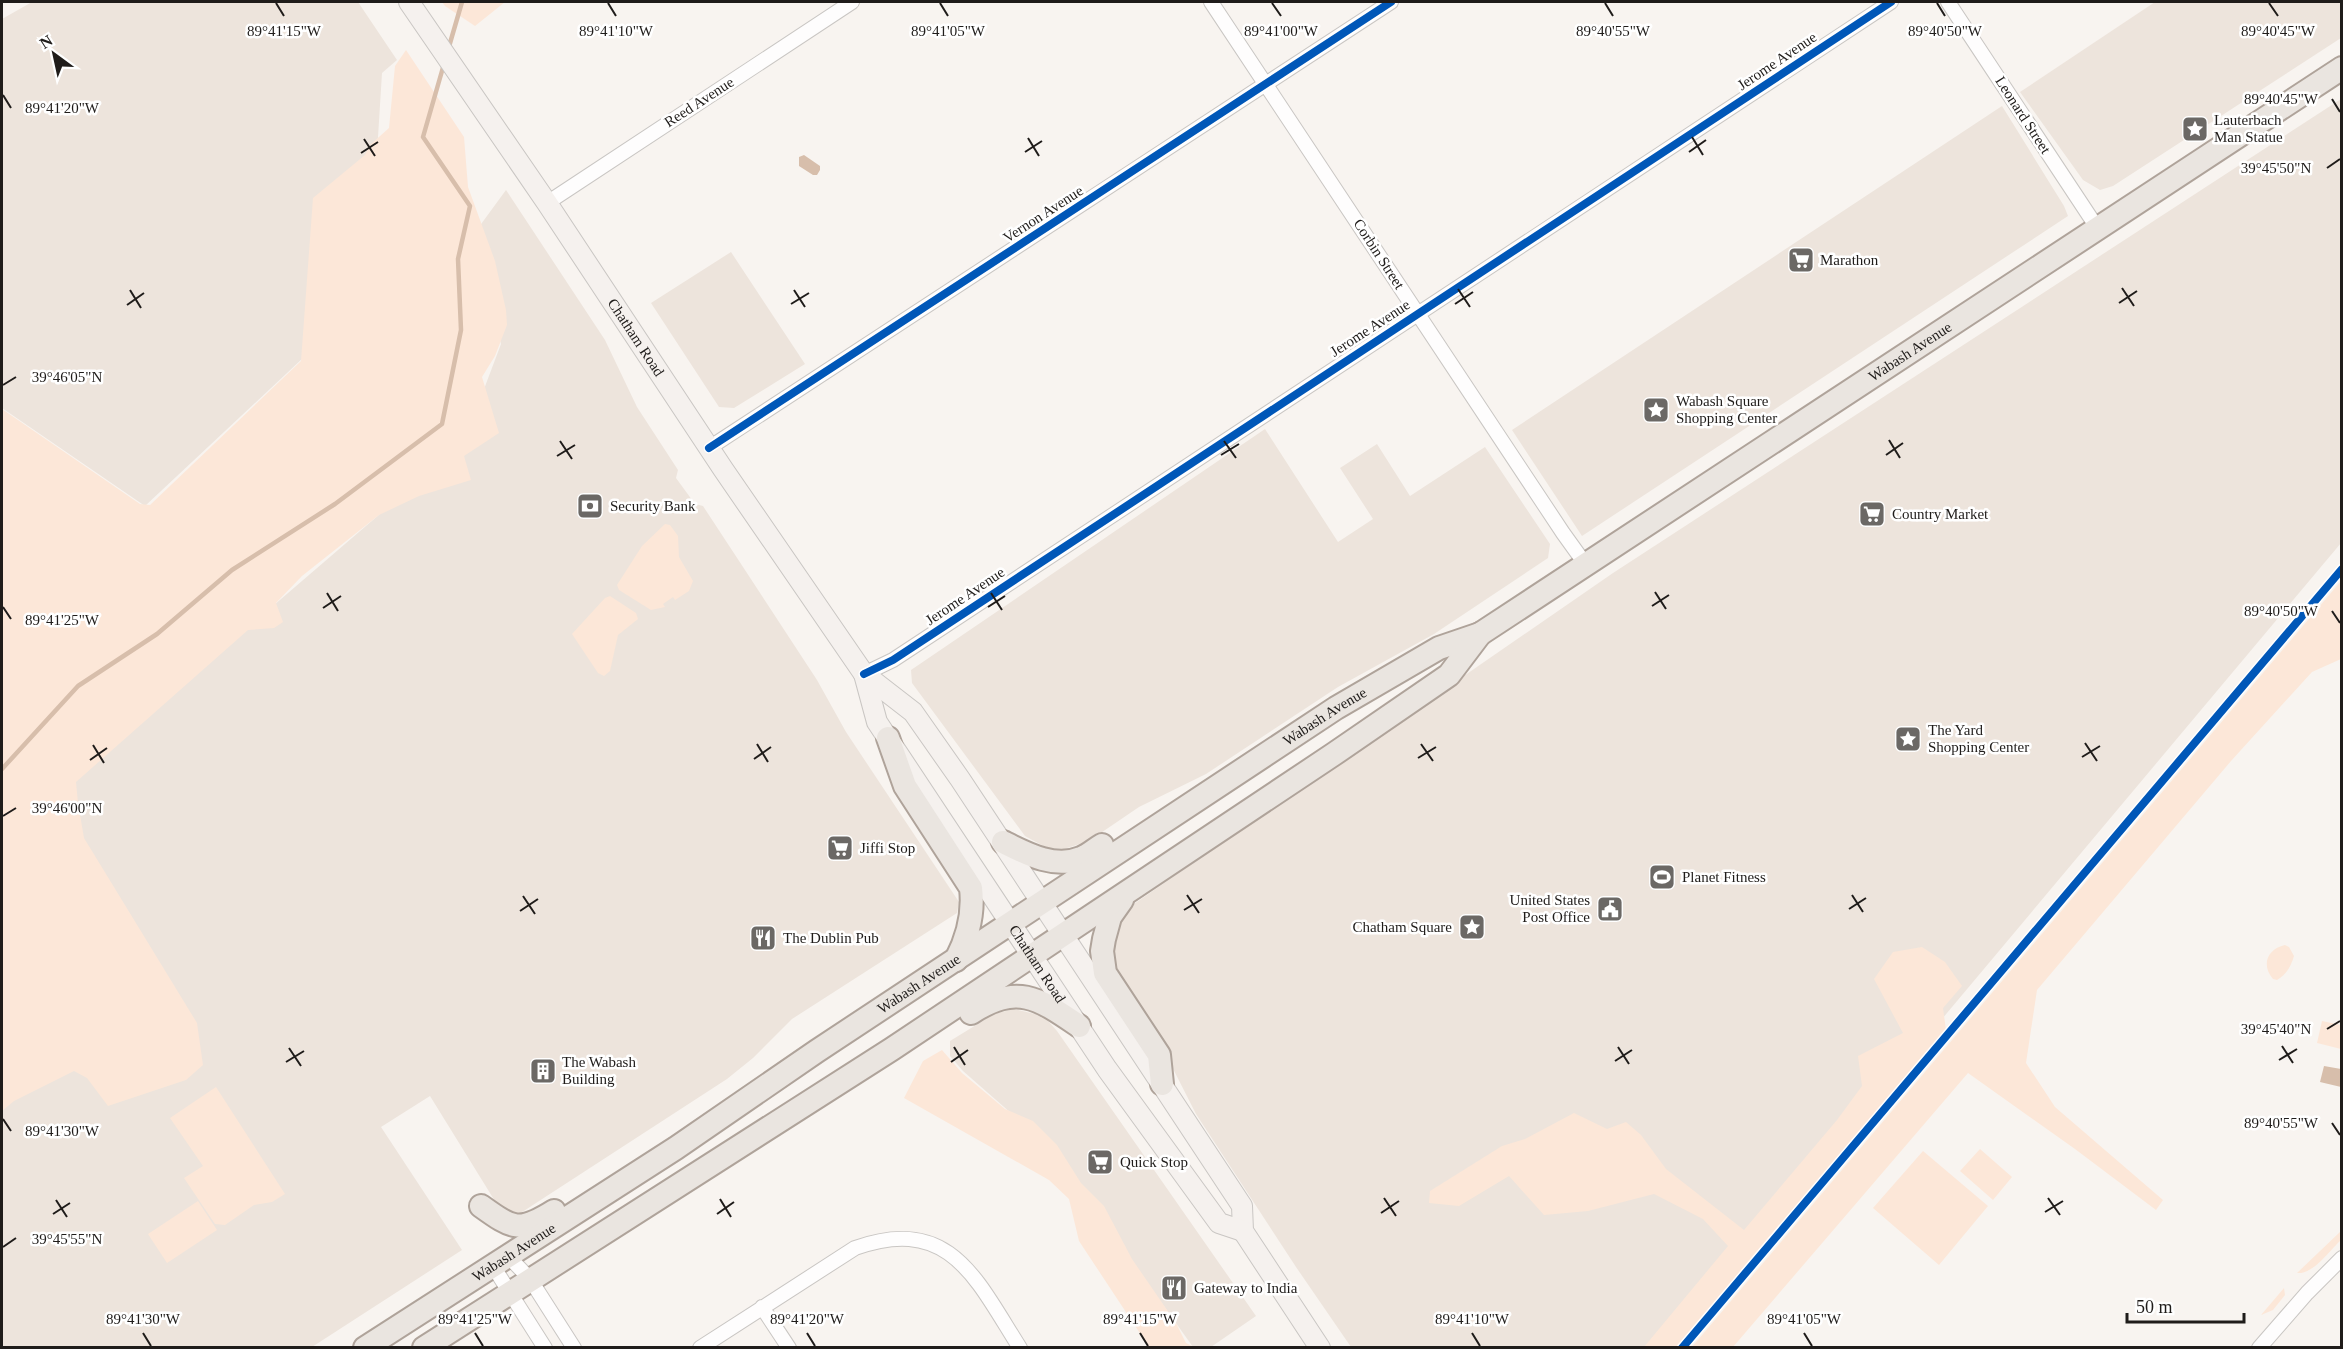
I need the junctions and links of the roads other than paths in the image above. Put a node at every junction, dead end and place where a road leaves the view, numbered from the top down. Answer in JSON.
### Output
{"nodes":[{"id":1,"x":409,"y":2,"type":"edge"},
{"id":2,"x":852,"y":2,"type":"edge"},
{"id":3,"x":1212,"y":2,"type":"edge"},
{"id":4,"x":1391,"y":2,"type":"edge"},
{"id":5,"x":1891,"y":2,"type":"edge"},
{"id":6,"x":1948,"y":2,"type":"edge"},
{"id":7,"x":2342,"y":68,"type":"edge"},
{"id":8,"x":1267,"y":84,"type":"junction"},
{"id":9,"x":547,"y":203,"type":"junction"},
{"id":10,"x":2098,"y":229,"type":"junction"},
{"id":11,"x":1417,"y":312,"type":"junction"},
{"id":12,"x":709,"y":448,"type":"junction"},
{"id":13,"x":1586,"y":565,"type":"junction"},
{"id":14,"x":1480,"y":634,"type":"junction"},
{"id":15,"x":864,"y":674,"type":"junction"},
{"id":16,"x":888,"y":738,"type":"junction"},
{"id":17,"x":1175,"y":813,"type":"junction"},
{"id":18,"x":1003,"y":842,"type":"junction"},
{"id":19,"x":1129,"y":892,"type":"junction"},
{"id":20,"x":1042,"y":901,"type":"junction"},
{"id":21,"x":1012,"y":923,"type":"junction"},
{"id":22,"x":1064,"y":935,"type":"junction"},
{"id":23,"x":1034,"y":956,"type":"junction"},
{"id":24,"x":956,"y":960,"type":"junction"},
{"id":25,"x":1079,"y":1026,"type":"junction"},
{"id":26,"x":1162,"y":1084,"type":"junction"},
{"id":27,"x":744,"y":1142,"type":"junction"},
{"id":28,"x":676,"y":1148,"type":"junction"},
{"id":29,"x":482,"y":1206,"type":"dead end"},
{"id":30,"x":1242,"y":1231,"type":"junction"},
{"id":31,"x":2342,"y":1258,"type":"edge"},
{"id":32,"x":500,"y":1261,"type":"junction"},
{"id":33,"x":530,"y":1279,"type":"junction"},
{"id":34,"x":509,"y":1292,"type":"junction"},
{"id":35,"x":762,"y":1307,"type":"junction"},
{"id":36,"x":365,"y":1347,"type":"edge"},
{"id":37,"x":424,"y":1347,"type":"edge"},
{"id":38,"x":545,"y":1347,"type":"edge"},
{"id":39,"x":574,"y":1347,"type":"edge"},
{"id":40,"x":700,"y":1347,"type":"edge"},
{"id":41,"x":789,"y":1347,"type":"edge"},
{"id":42,"x":1020,"y":1347,"type":"edge"},
{"id":43,"x":1320,"y":1347,"type":"edge"},
{"id":44,"x":2259,"y":1347,"type":"edge"}],
"edges":[{"from":1,"to":9,"type":"main road","name":"Chatham Road"},
{"from":2,"to":9,"type":"street","name":"Reed Avenue"},
{"from":3,"to":8,"type":"street","name":"Corbin Street"},
{"from":4,"to":8,"type":"street","name":"Vernon Avenue"},
{"from":5,"to":11,"type":"street","name":"Jerome Avenue"},
{"from":6,"to":10,"type":"street","name":"Leonard Street"},
{"from":7,"to":10,"type":"main road","name":"Wabash Avenue"},
{"from":8,"to":11,"type":"street","name":"Corbin Street"},
{"from":8,"to":12,"type":"street","name":"Vernon Avenue"},
{"from":9,"to":12,"type":"main road","name":"Chatham Road"},
{"from":10,"to":13,"type":"main road","name":"Wabash Avenue"},
{"from":11,"to":13,"type":"street","name":"Corbin Street"},
{"from":11,"to":15,"type":"street","name":"Jerome Avenue"},
{"from":12,"to":15,"type":"main road","name":"Chatham Road"},
{"from":13,"to":14,"type":"main road","name":"Wabash Avenue"},
{"from":14,"to":17,"type":"main road","name":"Wabash Avenue"},
{"from":14,"to":19,"type":"main road","name":"Wabash Avenue"},
{"from":15,"to":16,"type":"main road","name":"Chatham Road"},
{"from":15,"to":18,"type":"main road","name":"Chatham Road"},
{"from":16,"to":21,"type":"main road","name":"Chatham Road"},
{"from":16,"to":24,"type":"main road"},
{"from":17,"to":18,"type":"main road"},
{"from":17,"to":20,"type":"main road","name":"Wabash Avenue"},
{"from":18,"to":20,"type":"main road","name":"Chatham Road"},
{"from":19,"to":22,"type":"main road","name":"Wabash Avenue"},
{"from":19,"to":26,"type":"main road"},
{"from":20,"to":21,"type":"main road","name":"Wabash Avenue"},
{"from":20,"to":22,"type":"main road","name":"Chatham Road"},
{"from":21,"to":23,"type":"main road","name":"Chatham Road"},
{"from":21,"to":24,"type":"main road","name":"Wabash Avenue"},
{"from":22,"to":23,"type":"main road","name":"Wabash Avenue"},
{"from":22,"to":26,"type":"main road","name":"Chatham Road"},
{"from":23,"to":25,"type":"main road","name":"Chatham Road"},
{"from":23,"to":27,"type":"main road","name":"Wabash Avenue"},
{"from":24,"to":28,"type":"main road","name":"Wabash Avenue"},
{"from":25,"to":27,"type":"main road"},
{"from":25,"to":30,"type":"main road","name":"Chatham Road"},
{"from":26,"to":30,"type":"main road","name":"Chatham Road"},
{"from":27,"to":33,"type":"main road","name":"Wabash Avenue"},
{"from":28,"to":29,"type":"main road"},
{"from":28,"to":32,"type":"main road","name":"Wabash Avenue"},
{"from":30,"to":43,"type":"main road","name":"Chatham Road"},
{"from":31,"to":44,"type":"street"},
{"from":32,"to":33,"type":"street"},
{"from":32,"to":34,"type":"street"},
{"from":32,"to":36,"type":"main road","name":"Wabash Avenue"},
{"from":33,"to":34,"type":"main road","name":"Wabash Avenue"},
{"from":33,"to":39,"type":"street"},
{"from":34,"to":37,"type":"main road","name":"Wabash Avenue"},
{"from":34,"to":38,"type":"street"},
{"from":35,"to":40,"type":"street"},
{"from":35,"to":41,"type":"street"},
{"from":35,"to":42,"type":"street"}]}
